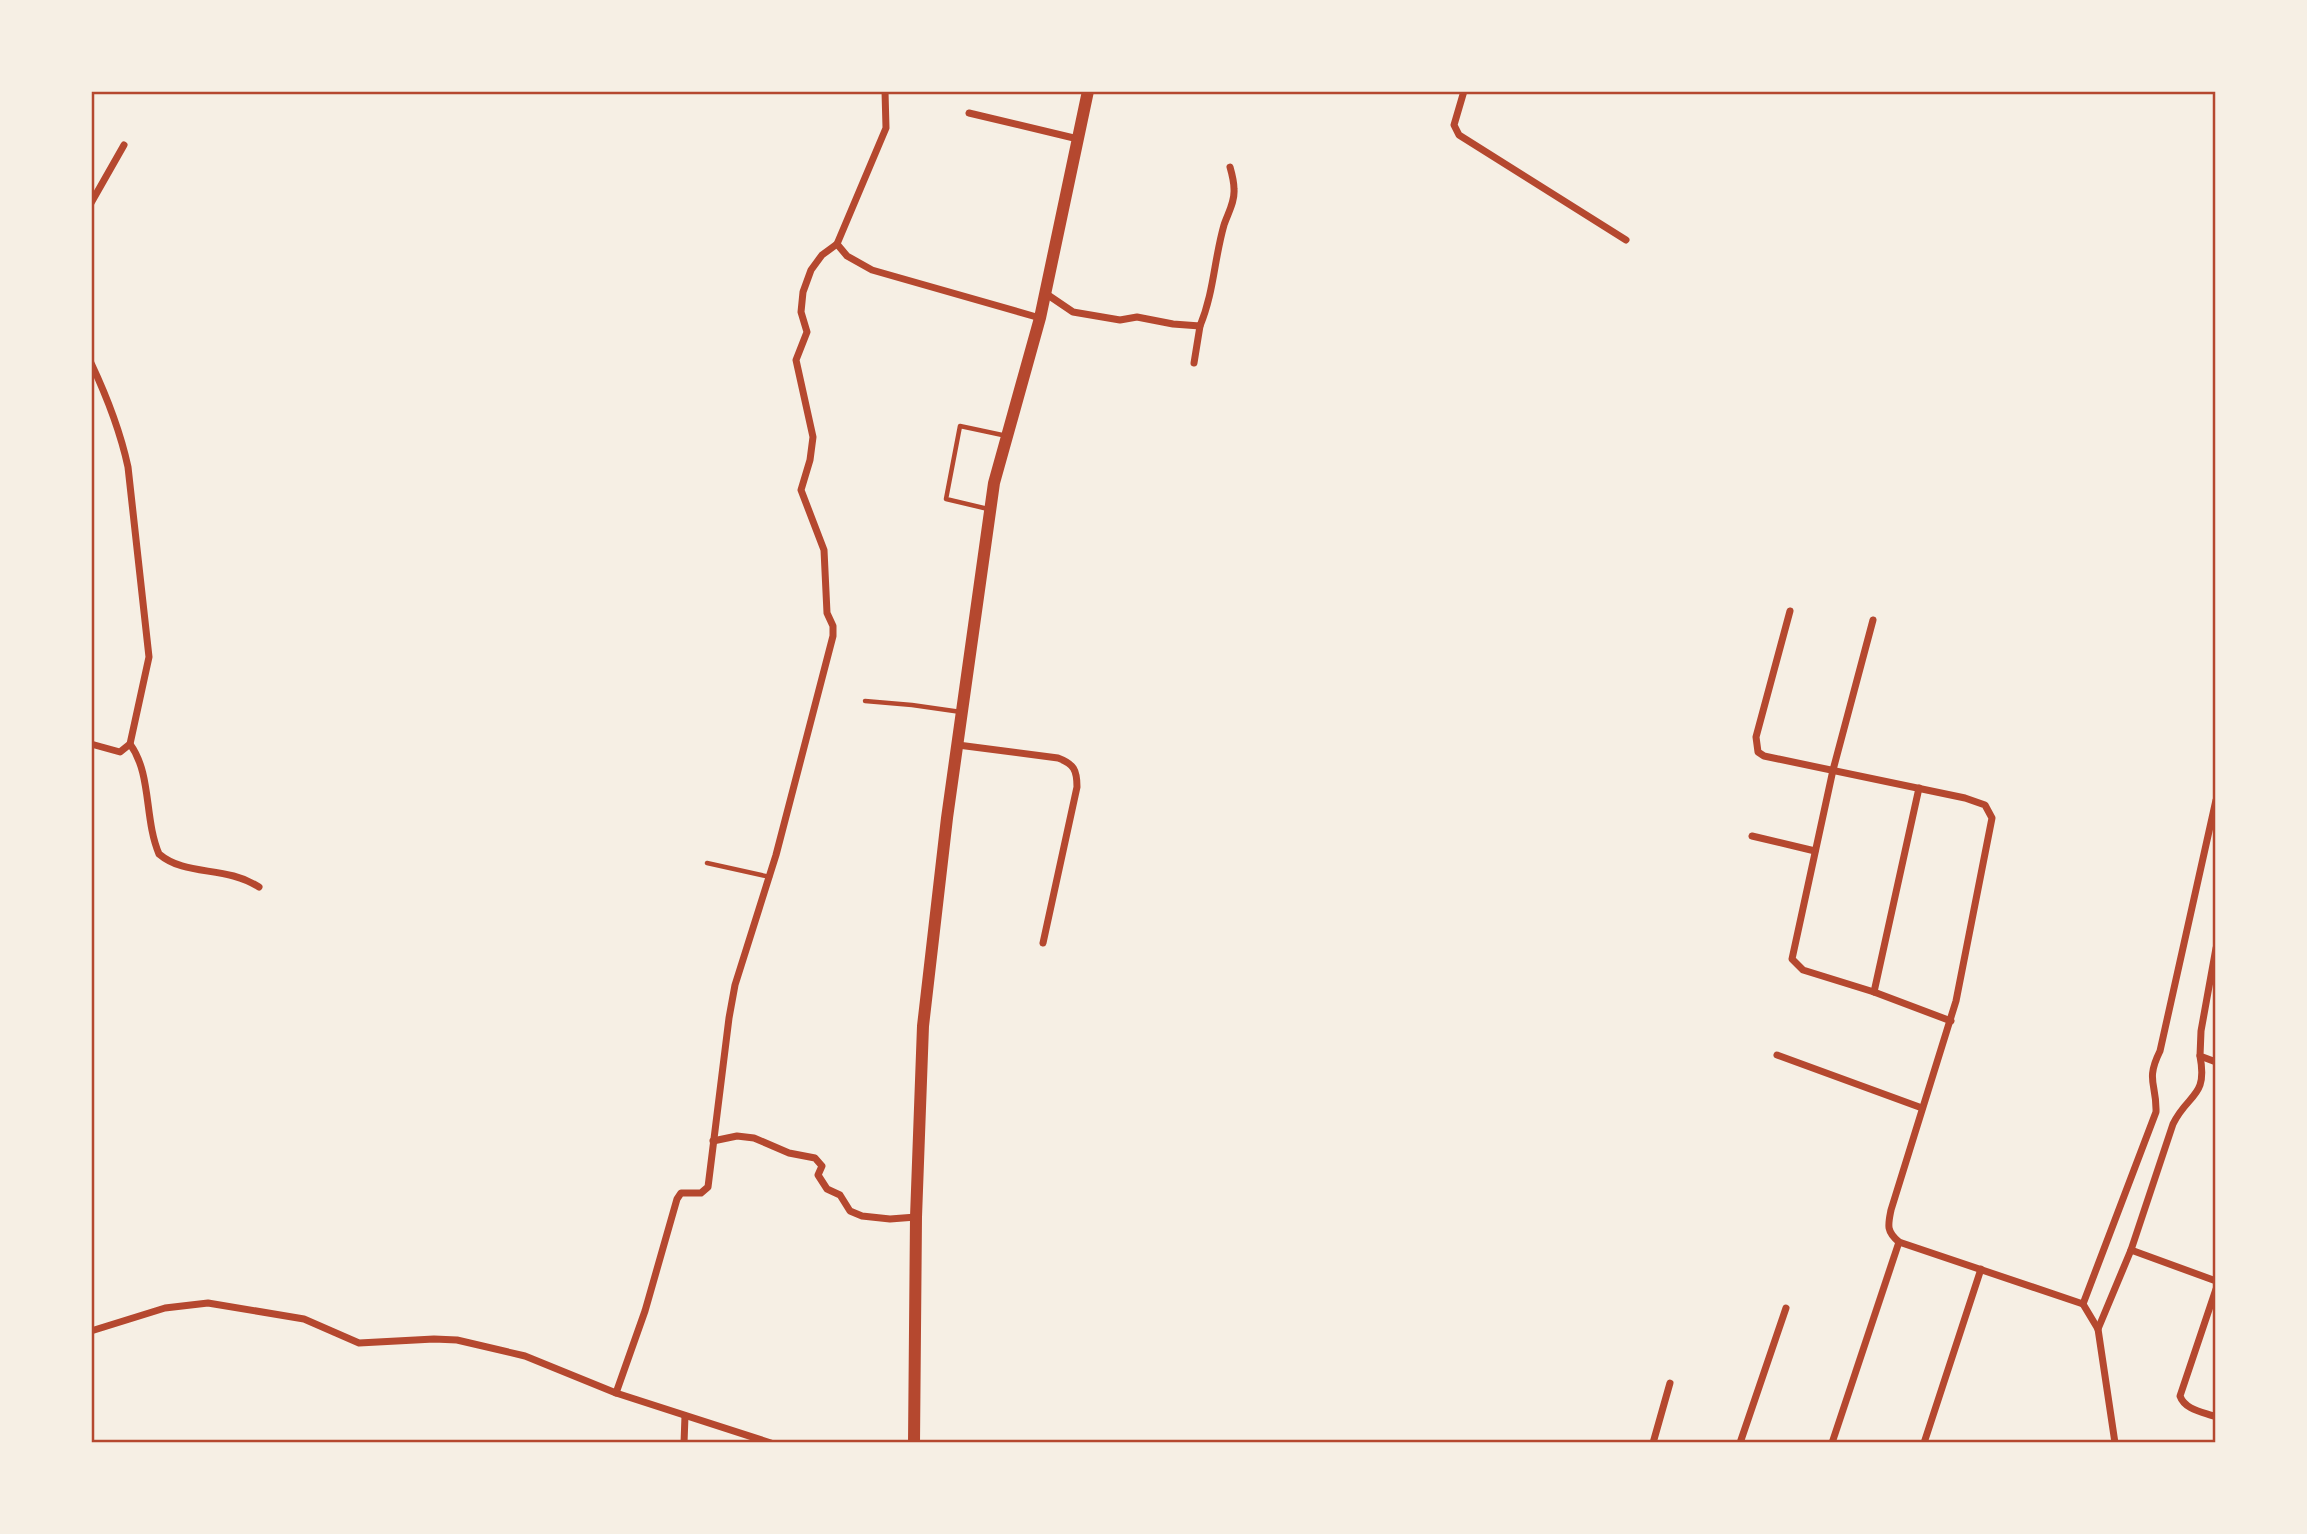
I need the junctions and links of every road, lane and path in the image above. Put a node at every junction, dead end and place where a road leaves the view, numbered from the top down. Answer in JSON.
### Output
{"nodes":[{"id":1,"x":885,"y":91,"type":"edge"},
{"id":2,"x":1088,"y":91,"type":"edge"},
{"id":3,"x":1464,"y":91,"type":"edge"},
{"id":4,"x":969,"y":113,"type":"dead end"},
{"id":5,"x":1078,"y":139,"type":"junction"},
{"id":6,"x":124,"y":145,"type":"dead end"},
{"id":7,"x":1230,"y":167,"type":"dead end"},
{"id":8,"x":91,"y":203,"type":"edge"},
{"id":9,"x":1626,"y":240,"type":"dead end"},
{"id":10,"x":837,"y":244,"type":"junction"},
{"id":11,"x":1045,"y":293,"type":"junction"},
{"id":12,"x":1040,"y":318,"type":"junction"},
{"id":13,"x":1200,"y":326,"type":"junction"},
{"id":14,"x":91,"y":363,"type":"edge"},
{"id":15,"x":1194,"y":363,"type":"dead end"},
{"id":16,"x":1007,"y":436,"type":"junction"},
{"id":17,"x":990,"y":509,"type":"junction"},
{"id":18,"x":1790,"y":611,"type":"dead end"},
{"id":19,"x":1873,"y":620,"type":"dead end"},
{"id":20,"x":865,"y":701,"type":"dead end"},
{"id":21,"x":962,"y":713,"type":"junction"},
{"id":22,"x":91,"y":744,"type":"edge"},
{"id":23,"x":130,"y":744,"type":"junction"},
{"id":24,"x":958,"y":745,"type":"junction"},
{"id":25,"x":1833,"y":770,"type":"junction"},
{"id":26,"x":1919,"y":788,"type":"junction"},
{"id":27,"x":2216,"y":800,"type":"edge"},
{"id":28,"x":1752,"y":836,"type":"dead end"},
{"id":29,"x":1815,"y":851,"type":"junction"},
{"id":30,"x":707,"y":863,"type":"dead end"},
{"id":31,"x":770,"y":877,"type":"junction"},
{"id":32,"x":259,"y":887,"type":"dead end"},
{"id":33,"x":1043,"y":943,"type":"dead end"},
{"id":34,"x":2216,"y":948,"type":"edge"},
{"id":35,"x":1874,"y":992,"type":"junction"},
{"id":36,"x":1951,"y":1021,"type":"junction"},
{"id":37,"x":1777,"y":1055,"type":"dead end"},
{"id":38,"x":2200,"y":1056,"type":"junction"},
{"id":39,"x":2216,"y":1062,"type":"edge"},
{"id":40,"x":1923,"y":1108,"type":"junction"},
{"id":41,"x":713,"y":1141,"type":"junction"},
{"id":42,"x":916,"y":1217,"type":"junction"},
{"id":43,"x":1899,"y":1241,"type":"junction"},
{"id":44,"x":2131,"y":1250,"type":"junction"},
{"id":45,"x":1981,"y":1269,"type":"junction"},
{"id":46,"x":2216,"y":1281,"type":"edge"},
{"id":47,"x":2216,"y":1289,"type":"edge"},
{"id":48,"x":2083,"y":1304,"type":"junction"},
{"id":49,"x":1786,"y":1308,"type":"dead end"},
{"id":50,"x":2213,"y":1310,"type":"edge"},
{"id":51,"x":2098,"y":1329,"type":"junction"},
{"id":52,"x":91,"y":1331,"type":"edge"},
{"id":53,"x":1670,"y":1383,"type":"dead end"},
{"id":54,"x":617,"y":1394,"type":"junction"},
{"id":55,"x":685,"y":1416,"type":"junction"},
{"id":56,"x":2216,"y":1417,"type":"edge"},
{"id":57,"x":684,"y":1443,"type":"edge"},
{"id":58,"x":771,"y":1443,"type":"edge"},
{"id":59,"x":914,"y":1443,"type":"edge"},
{"id":60,"x":1653,"y":1443,"type":"edge"},
{"id":61,"x":1741,"y":1443,"type":"edge"},
{"id":62,"x":1832,"y":1443,"type":"edge"},
{"id":63,"x":1924,"y":1443,"type":"edge"},
{"id":64,"x":2115,"y":1443,"type":"edge"}],
"edges":[{"from":1,"to":10,"type":"street"},
{"from":2,"to":5,"type":"main road"},
{"from":3,"to":9,"type":"street"},
{"from":4,"to":5,"type":"street"},
{"from":5,"to":11,"type":"main road"},
{"from":6,"to":8,"type":"street"},
{"from":7,"to":13,"type":"street"},
{"from":10,"to":12,"type":"street"},
{"from":10,"to":31,"type":"street"},
{"from":11,"to":12,"type":"main road"},
{"from":11,"to":13,"type":"street"},
{"from":12,"to":16,"type":"main road"},
{"from":13,"to":15,"type":"street"},
{"from":14,"to":23,"type":"street"},
{"from":16,"to":17,"type":"main road"},
{"from":16,"to":17,"type":"lane"},
{"from":17,"to":21,"type":"main road"},
{"from":18,"to":25,"type":"street"},
{"from":19,"to":25,"type":"street"},
{"from":20,"to":21,"type":"lane"},
{"from":21,"to":24,"type":"main road"},
{"from":22,"to":23,"type":"street"},
{"from":23,"to":32,"type":"street"},
{"from":24,"to":33,"type":"street"},
{"from":24,"to":42,"type":"main road"},
{"from":25,"to":26,"type":"street"},
{"from":25,"to":29,"type":"street"},
{"from":26,"to":35,"type":"street"},
{"from":26,"to":36,"type":"street"},
{"from":27,"to":48,"type":"street"},
{"from":28,"to":29,"type":"street"},
{"from":29,"to":35,"type":"street"},
{"from":30,"to":31,"type":"lane"},
{"from":31,"to":41,"type":"street"},
{"from":34,"to":38,"type":"street"},
{"from":35,"to":36,"type":"street"},
{"from":36,"to":40,"type":"street"},
{"from":37,"to":40,"type":"street"},
{"from":38,"to":39,"type":"street"},
{"from":38,"to":44,"type":"street"},
{"from":40,"to":43,"type":"street"},
{"from":41,"to":42,"type":"street"},
{"from":41,"to":54,"type":"street"},
{"from":42,"to":59,"type":"main road"},
{"from":43,"to":45,"type":"street"},
{"from":43,"to":62,"type":"street"},
{"from":44,"to":46,"type":"street"},
{"from":44,"to":51,"type":"street"},
{"from":45,"to":48,"type":"street"},
{"from":45,"to":63,"type":"street"},
{"from":47,"to":50,"type":"street"},
{"from":48,"to":51,"type":"street"},
{"from":49,"to":61,"type":"street"},
{"from":50,"to":56,"type":"street"},
{"from":51,"to":64,"type":"street"},
{"from":52,"to":54,"type":"street"},
{"from":53,"to":60,"type":"street"},
{"from":54,"to":55,"type":"street"},
{"from":55,"to":57,"type":"street"},
{"from":55,"to":58,"type":"street"}]}
